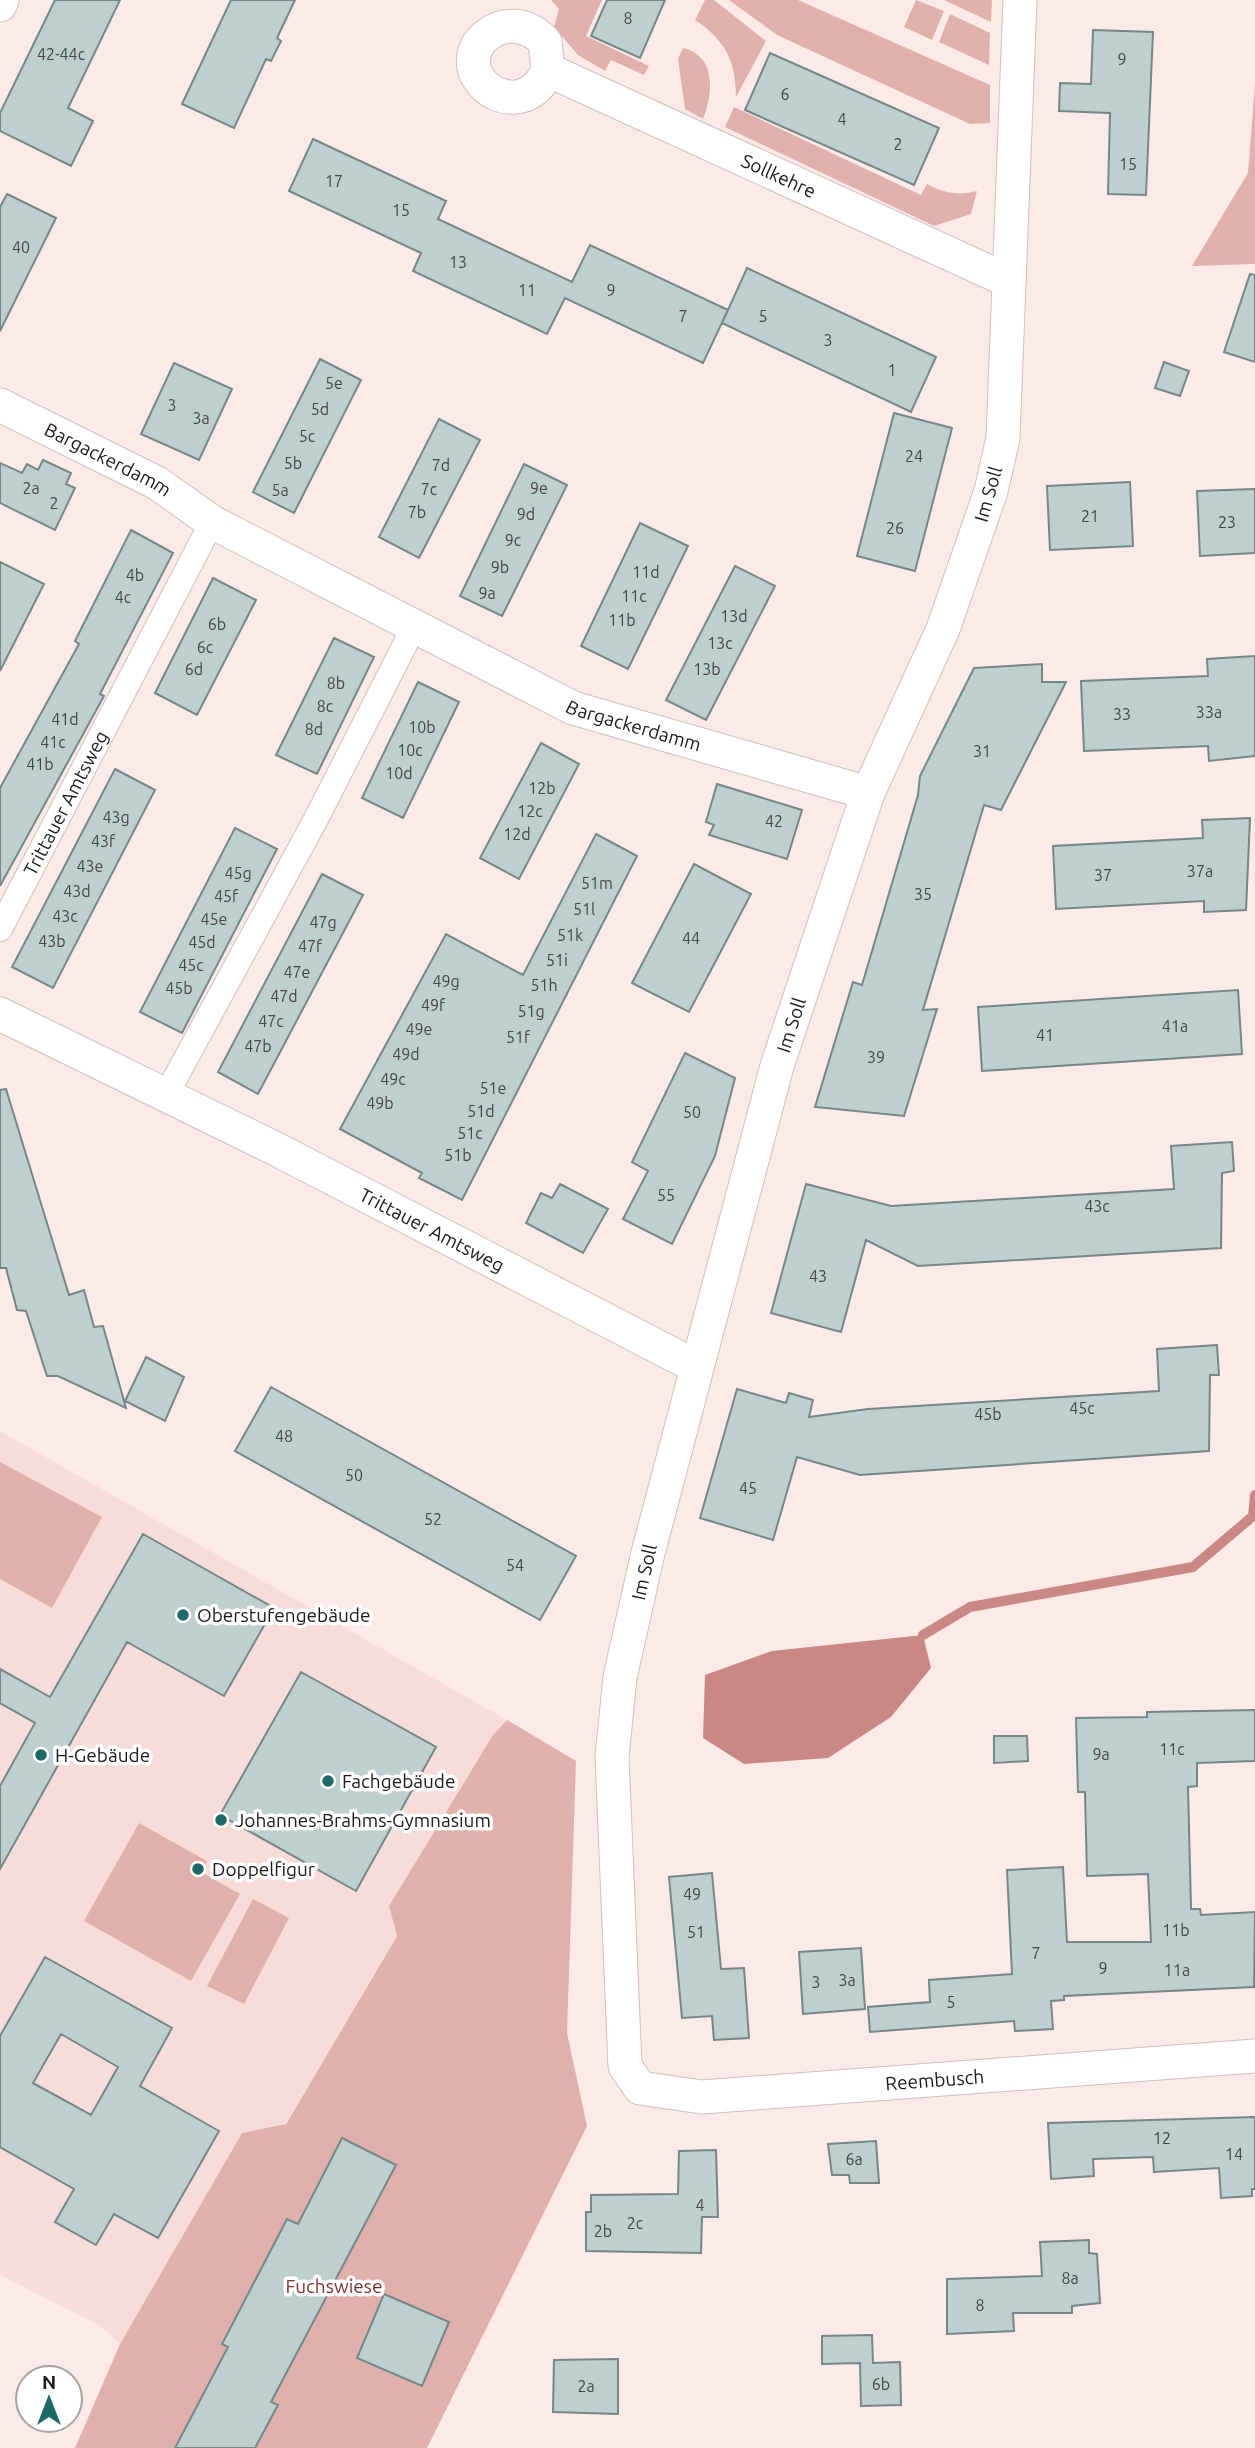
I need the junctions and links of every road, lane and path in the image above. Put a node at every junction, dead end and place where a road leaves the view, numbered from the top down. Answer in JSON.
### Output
{"nodes":[{"id":1,"x":1020,"y":0,"type":"edge"},
{"id":2,"x":548,"y":70,"type":"dead end"},
{"id":3,"x":1009,"y":281,"type":"junction"},
{"id":4,"x":0,"y":405,"type":"edge"},
{"id":5,"x":212,"y":522,"type":"junction"},
{"id":6,"x":414,"y":627,"type":"junction"},
{"id":7,"x":868,"y":793,"type":"junction"},
{"id":8,"x":0,"y":929,"type":"edge"},
{"id":9,"x":0,"y":1014,"type":"edge"},
{"id":10,"x":166,"y":1095,"type":"junction"},
{"id":11,"x":697,"y":1367,"type":"junction"},
{"id":12,"x":1255,"y":2056,"type":"edge"},
{"id":13,"x":625,"y":2066,"type":"joint"}],
"edges":[{"from":1,"to":3,"type":"street","name":"Im Soll"},
{"from":2,"to":3,"type":"street","name":"Sollkehre"},
{"from":3,"to":7,"type":"street","name":"Im Soll"},
{"from":4,"to":5,"type":"street","name":"Bargackerdamm"},
{"from":5,"to":6,"type":"street","name":"Bargackerdamm"},
{"from":5,"to":8,"type":"street","name":"Trittauer Amtsweg"},
{"from":6,"to":7,"type":"street","name":"Bargackerdamm"},
{"from":6,"to":10,"type":"street"},
{"from":7,"to":11,"type":"street","name":"Im Soll"},
{"from":9,"to":10,"type":"street","name":"Trittauer Amtsweg"},
{"from":10,"to":11,"type":"street","name":"Trittauer Amtsweg"},
{"from":11,"to":13,"type":"street","name":"Im Soll"},
{"from":12,"to":13,"type":"street","name":"Reembusch"}]}
